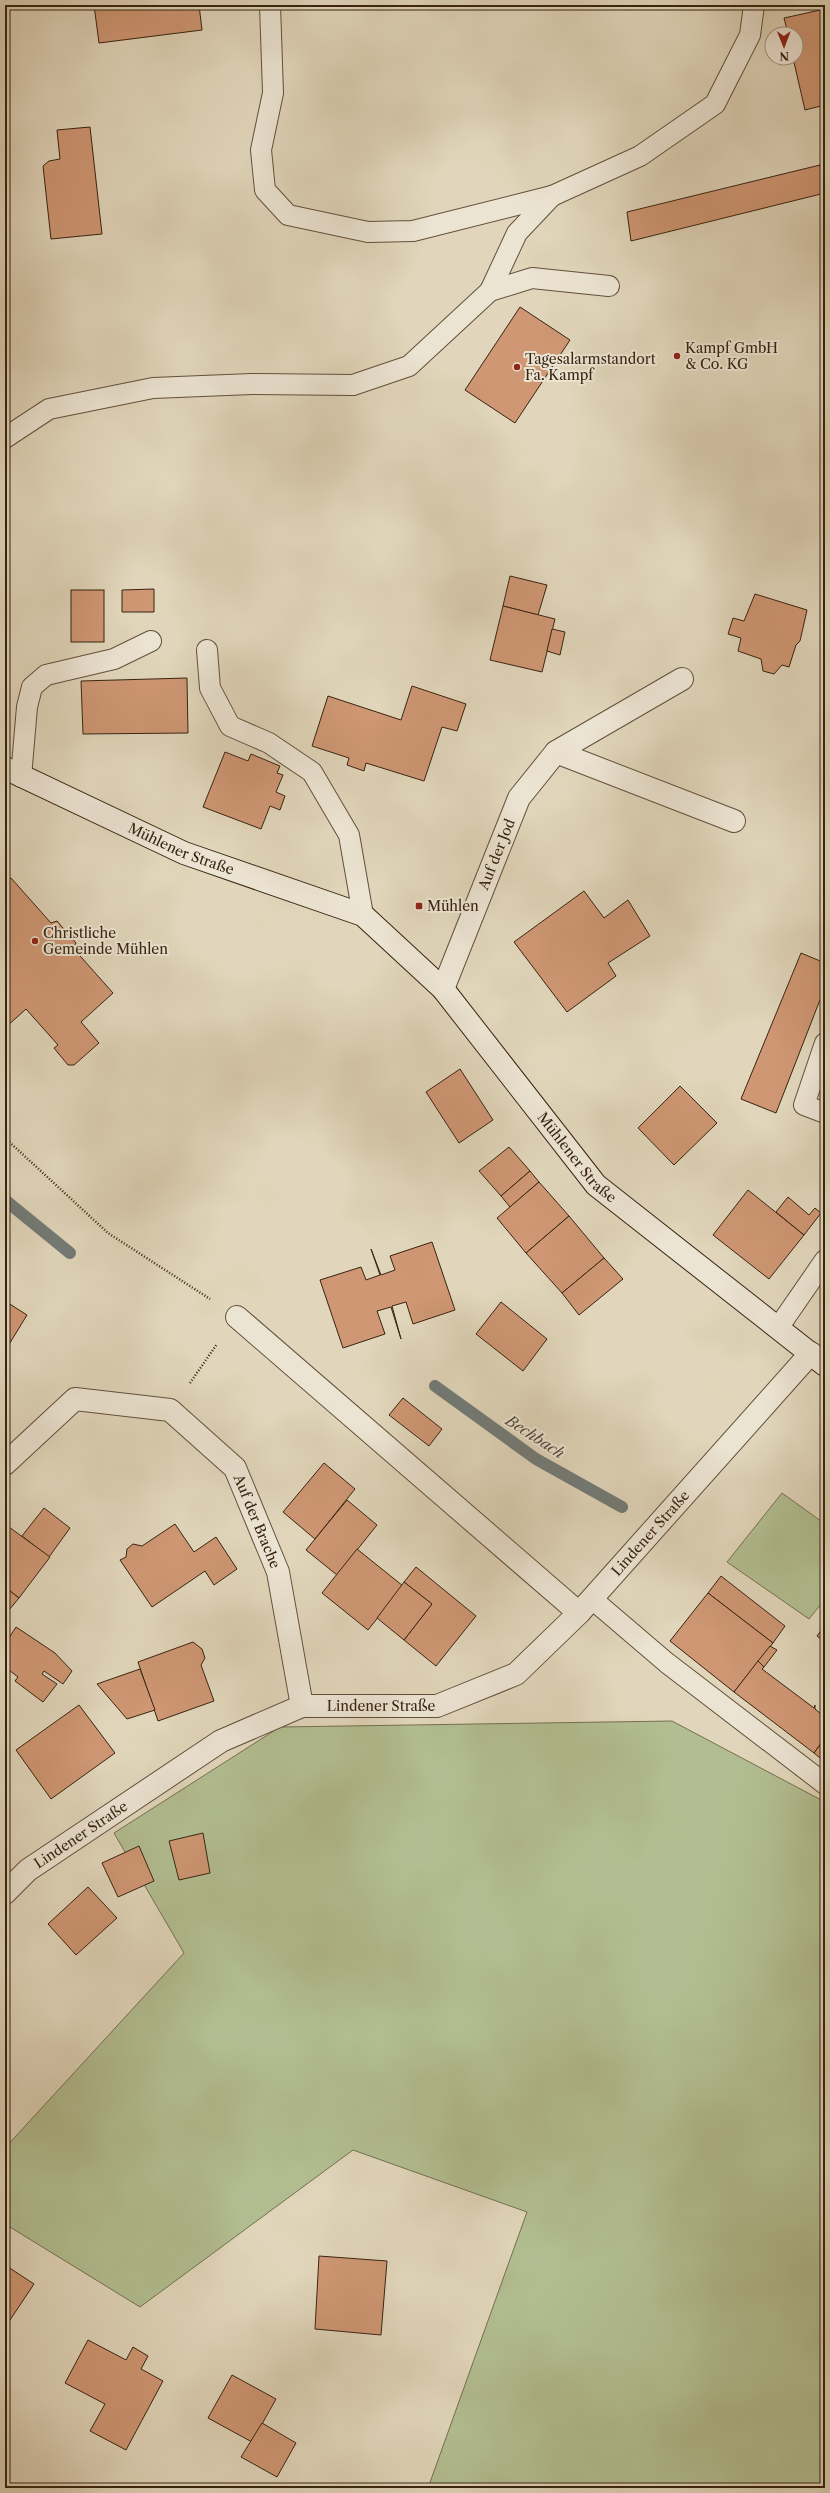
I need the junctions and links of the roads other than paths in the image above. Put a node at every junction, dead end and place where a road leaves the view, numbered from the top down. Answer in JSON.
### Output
{"nodes":[{"id":1,"x":270,"y":5,"type":"edge"},
{"id":2,"x":754,"y":5,"type":"edge"},
{"id":3,"x":552,"y":196,"type":"junction"},
{"id":4,"x":609,"y":286,"type":"dead end"},
{"id":5,"x":490,"y":291,"type":"junction"},
{"id":6,"x":5,"y":438,"type":"edge"},
{"id":7,"x":151,"y":641,"type":"dead end"},
{"id":8,"x":207,"y":650,"type":"dead end"},
{"id":9,"x":682,"y":679,"type":"dead end"},
{"id":10,"x":556,"y":752,"type":"junction"},
{"id":11,"x":13,"y":773,"type":"edge"},
{"id":12,"x":734,"y":821,"type":"dead end"},
{"id":13,"x":363,"y":915,"type":"junction"},
{"id":14,"x":444,"y":989,"type":"junction"},
{"id":15,"x":825,"y":1043,"type":"edge"},
{"id":16,"x":825,"y":1113,"type":"edge"},
{"id":17,"x":825,"y":1260,"type":"edge"},
{"id":18,"x":237,"y":1317,"type":"road end"},
{"id":19,"x":778,"y":1328,"type":"junction"},
{"id":20,"x":818,"y":1359,"type":"edge"},
{"id":21,"x":5,"y":1464,"type":"edge"},
{"id":22,"x":586,"y":1606,"type":"junction"},
{"id":23,"x":302,"y":1706,"type":"junction"},
{"id":24,"x":825,"y":1784,"type":"edge"},
{"id":25,"x":5,"y":1893,"type":"edge"}],
"edges":[{"from":1,"to":3,"type":"lane"},
{"from":2,"to":3,"type":"lane"},
{"from":3,"to":5,"type":"lane"},
{"from":4,"to":5,"type":"lane"},
{"from":5,"to":6,"type":"lane"},
{"from":7,"to":11,"type":"lane"},
{"from":8,"to":13,"type":"lane"},
{"from":9,"to":10,"type":"street","name":"Auf der Jod"},
{"from":10,"to":12,"type":"street"},
{"from":10,"to":14,"type":"street","name":"Auf der Jod"},
{"from":11,"to":13,"type":"street","name":"Mühlener Straße"},
{"from":13,"to":14,"type":"street","name":"Mühlener Straße"},
{"from":14,"to":19,"type":"street","name":"Mühlener Straße"},
{"from":15,"to":16,"type":"lane"},
{"from":17,"to":19,"type":"lane"},
{"from":18,"to":22,"type":"street"},
{"from":19,"to":20,"type":"street","name":"Mühlener Straße"},
{"from":20,"to":22,"type":"street","name":"Lindener Straße"},
{"from":21,"to":23,"type":"street","name":"Auf der Brache"},
{"from":22,"to":23,"type":"street","name":"Lindener Straße"},
{"from":22,"to":24,"type":"lane"},
{"from":23,"to":25,"type":"street","name":"Lindener Straße"}]}
